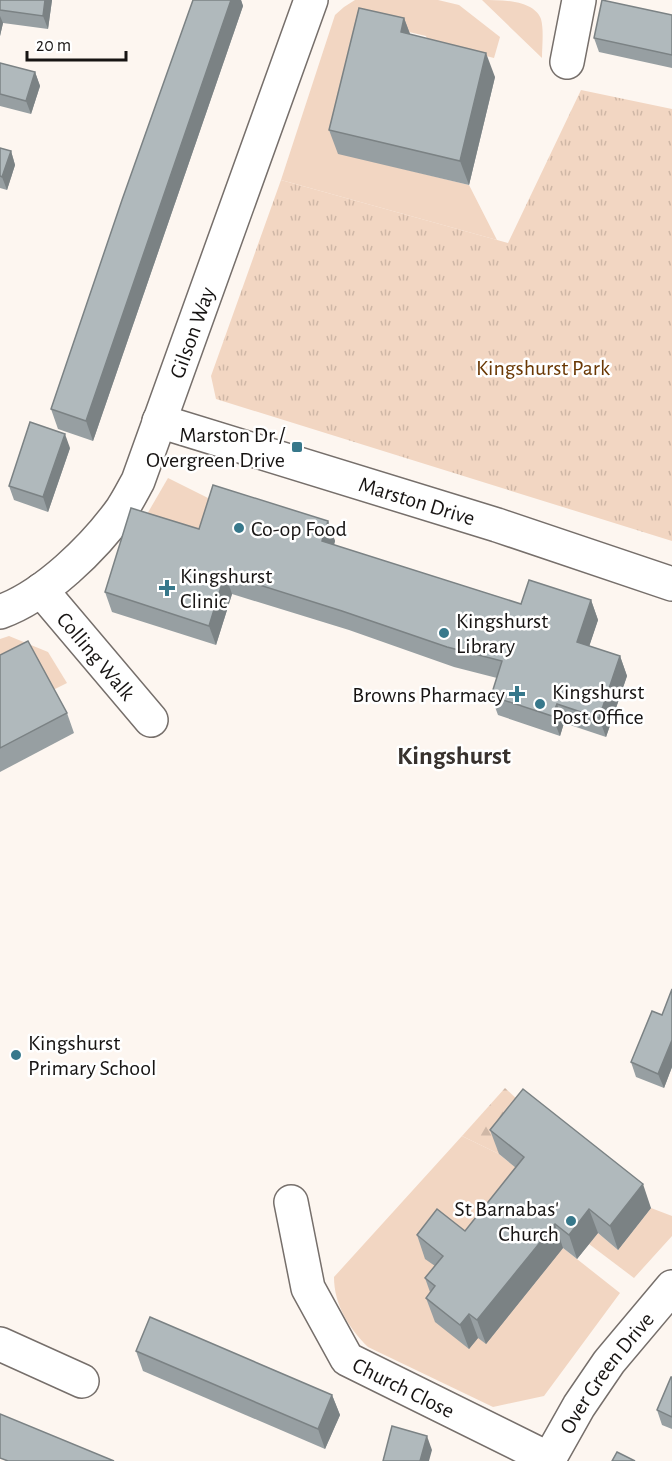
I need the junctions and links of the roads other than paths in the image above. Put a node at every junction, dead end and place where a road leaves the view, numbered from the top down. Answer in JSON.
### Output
{"nodes":[{"id":1,"x":311,"y":0,"type":"edge"},
{"id":2,"x":579,"y":0,"type":"edge"},
{"id":3,"x":567,"y":62,"type":"dead end"},
{"id":4,"x":159,"y":421,"type":"junction"},
{"id":5,"x":672,"y":584,"type":"edge"},
{"id":6,"x":42,"y":590,"type":"junction"},
{"id":7,"x":0,"y":612,"type":"edge"},
{"id":8,"x":151,"y":720,"type":"dead end"},
{"id":9,"x":291,"y":1202,"type":"dead end"},
{"id":10,"x":672,"y":1287,"type":"edge"},
{"id":11,"x":0,"y":1344,"type":"edge"},
{"id":12,"x":82,"y":1381,"type":"dead end"},
{"id":13,"x":548,"y":1460,"type":"edge"}],
"edges":[{"from":1,"to":4,"type":"street","name":"Gilson Way"},
{"from":2,"to":3,"type":"street"},
{"from":4,"to":5,"type":"street","name":"Marston Drive"},
{"from":4,"to":6,"type":"street","name":"Gilson Way"},
{"from":6,"to":7,"type":"street","name":"Gilson Way"},
{"from":6,"to":8,"type":"street","name":"Colling Walk"},
{"from":9,"to":13,"type":"street","name":"Church Close"},
{"from":10,"to":13,"type":"street","name":"Over Green Drive"},
{"from":11,"to":12,"type":"street"}]}
